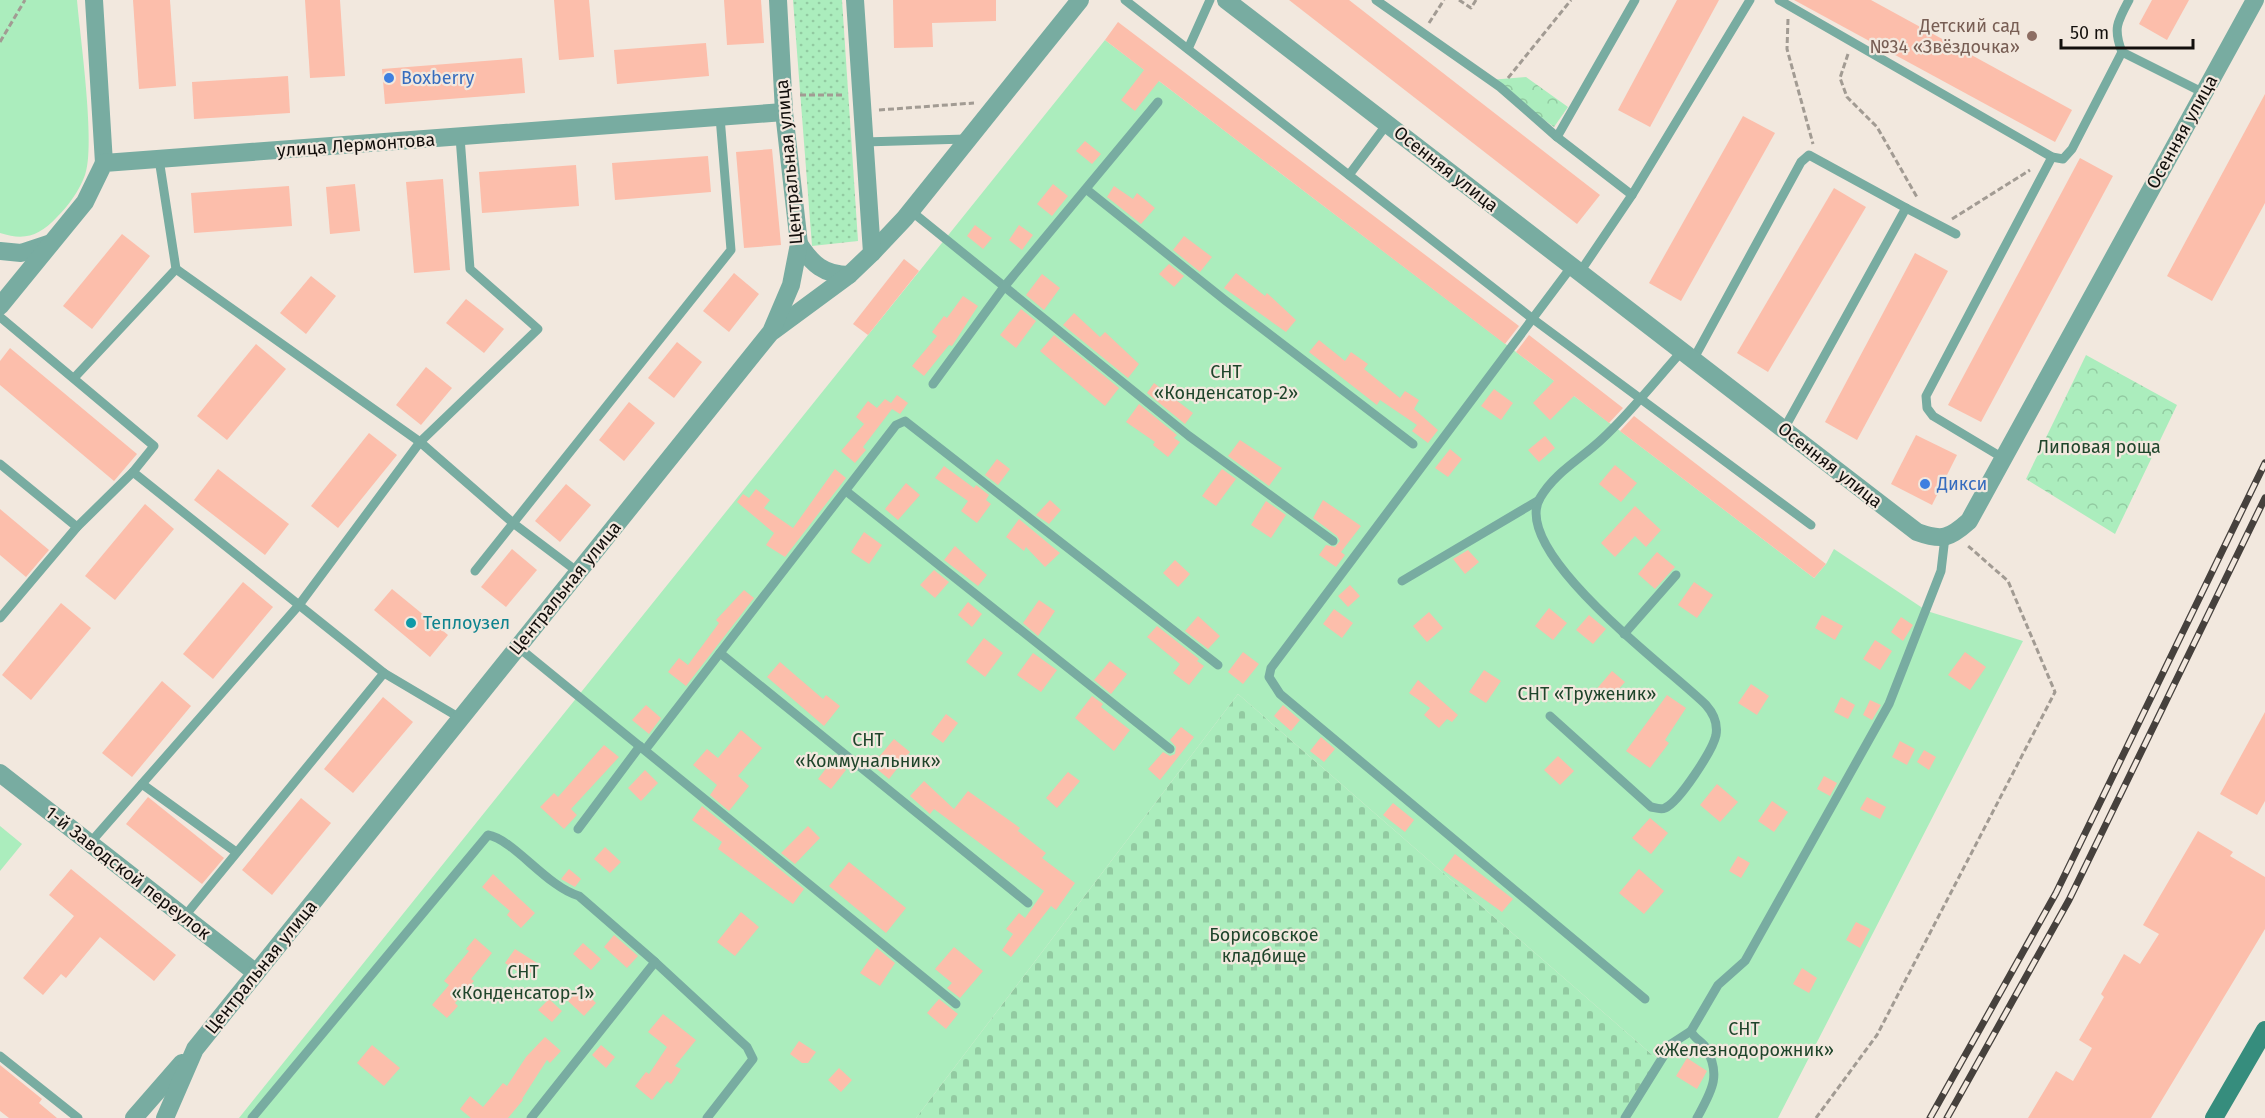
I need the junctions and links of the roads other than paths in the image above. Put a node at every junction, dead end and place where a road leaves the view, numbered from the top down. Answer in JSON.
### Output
{"nodes":[{"id":1,"x":94,"y":0,"type":"edge"},
{"id":2,"x":778,"y":0,"type":"edge"},
{"id":3,"x":855,"y":0,"type":"edge"},
{"id":4,"x":1080,"y":0,"type":"edge"},
{"id":5,"x":1125,"y":0,"type":"edge"},
{"id":6,"x":1210,"y":0,"type":"edge"},
{"id":7,"x":1226,"y":0,"type":"edge"},
{"id":8,"x":1376,"y":0,"type":"edge"},
{"id":9,"x":1635,"y":0,"type":"edge"},
{"id":10,"x":1750,"y":0,"type":"edge"},
{"id":11,"x":1779,"y":0,"type":"edge"},
{"id":12,"x":2129,"y":0,"type":"edge"},
{"id":13,"x":2255,"y":0,"type":"edge"},
{"id":14,"x":1794,"y":4,"type":"edge"},
{"id":15,"x":1188,"y":49,"type":"junction"},
{"id":16,"x":2122,"y":52,"type":"junction"},
{"id":17,"x":2204,"y":93,"type":"junction"},
{"id":18,"x":1158,"y":102,"type":"dead end"},
{"id":19,"x":784,"y":104,"type":"junction"},
{"id":20,"x":720,"y":117,"type":"junction"},
{"id":21,"x":1387,"y":124,"type":"junction"},
{"id":22,"x":460,"y":137,"type":"junction"},
{"id":23,"x":1557,"y":137,"type":"junction"},
{"id":24,"x":969,"y":139,"type":"junction"},
{"id":25,"x":864,"y":142,"type":"junction"},
{"id":26,"x":2052,"y":157,"type":"junction"},
{"id":27,"x":159,"y":159,"type":"junction"},
{"id":28,"x":104,"y":164,"type":"junction"},
{"id":29,"x":1349,"y":175,"type":"junction"},
{"id":30,"x":1086,"y":189,"type":"junction"},
{"id":31,"x":1632,"y":195,"type":"junction"},
{"id":32,"x":1906,"y":208,"type":"junction"},
{"id":33,"x":911,"y":211,"type":"junction"},
{"id":34,"x":1956,"y":234,"type":"dead end"},
{"id":35,"x":53,"y":242,"type":"junction"},
{"id":36,"x":799,"y":244,"type":"junction"},
{"id":37,"x":0,"y":250,"type":"edge"},
{"id":38,"x":872,"y":253,"type":"junction"},
{"id":39,"x":176,"y":269,"type":"junction"},
{"id":40,"x":1576,"y":269,"type":"junction"},
{"id":41,"x":849,"y":275,"type":"junction"},
{"id":42,"x":1004,"y":287,"type":"junction"},
{"id":43,"x":0,"y":306,"type":"edge"},
{"id":44,"x":0,"y":317,"type":"edge"},
{"id":45,"x":1533,"y":319,"type":"junction"},
{"id":46,"x":771,"y":332,"type":"junction"},
{"id":47,"x":1688,"y":356,"type":"junction"},
{"id":48,"x":74,"y":378,"type":"junction"},
{"id":49,"x":933,"y":384,"type":"dead end"},
{"id":50,"x":1639,"y":398,"type":"junction"},
{"id":51,"x":1784,"y":429,"type":"junction"},
{"id":52,"x":420,"y":442,"type":"junction"},
{"id":53,"x":1413,"y":444,"type":"dead end"},
{"id":54,"x":2003,"y":458,"type":"junction"},
{"id":55,"x":0,"y":464,"type":"edge"},
{"id":56,"x":132,"y":472,"type":"junction"},
{"id":57,"x":846,"y":491,"type":"junction"},
{"id":58,"x":1539,"y":500,"type":"junction"},
{"id":59,"x":513,"y":523,"type":"junction"},
{"id":60,"x":1811,"y":525,"type":"dead end"},
{"id":61,"x":77,"y":527,"type":"junction"},
{"id":62,"x":1950,"y":535,"type":"junction"},
{"id":63,"x":1334,"y":541,"type":"dead end"},
{"id":64,"x":475,"y":571,"type":"dead end"},
{"id":65,"x":578,"y":572,"type":"junction"},
{"id":66,"x":1676,"y":575,"type":"dead end"},
{"id":67,"x":1402,"y":581,"type":"dead end"},
{"id":68,"x":299,"y":605,"type":"junction"},
{"id":69,"x":0,"y":618,"type":"edge"},
{"id":70,"x":1624,"y":634,"type":"junction"},
{"id":71,"x":518,"y":647,"type":"junction"},
{"id":72,"x":720,"y":653,"type":"junction"},
{"id":73,"x":1218,"y":665,"type":"dead end"},
{"id":74,"x":384,"y":672,"type":"junction"},
{"id":75,"x":1550,"y":716,"type":"dead end"},
{"id":76,"x":460,"y":718,"type":"junction"},
{"id":77,"x":643,"y":748,"type":"junction"},
{"id":78,"x":1170,"y":749,"type":"dead end"},
{"id":79,"x":0,"y":773,"type":"edge"},
{"id":80,"x":142,"y":784,"type":"junction"},
{"id":81,"x":578,"y":829,"type":"dead end"},
{"id":82,"x":90,"y":843,"type":"junction"},
{"id":83,"x":236,"y":852,"type":"junction"},
{"id":84,"x":1028,"y":903,"type":"dead end"},
{"id":85,"x":184,"y":917,"type":"junction"},
{"id":86,"x":655,"y":962,"type":"junction"},
{"id":87,"x":256,"y":973,"type":"junction"},
{"id":88,"x":1645,"y":999,"type":"dead end"},
{"id":89,"x":956,"y":1004,"type":"dead end"},
{"id":90,"x":2265,"y":1030,"type":"edge"},
{"id":91,"x":1691,"y":1031,"type":"junction"},
{"id":92,"x":195,"y":1048,"type":"junction"},
{"id":93,"x":0,"y":1056,"type":"edge"},
{"id":94,"x":78,"y":1118,"type":"edge"},
{"id":95,"x":134,"y":1118,"type":"edge"},
{"id":96,"x":165,"y":1118,"type":"edge"},
{"id":97,"x":252,"y":1118,"type":"edge"},
{"id":98,"x":531,"y":1118,"type":"edge"},
{"id":99,"x":707,"y":1118,"type":"edge"},
{"id":100,"x":1625,"y":1118,"type":"edge"},
{"id":101,"x":1697,"y":1118,"type":"edge"},
{"id":102,"x":2214,"y":1118,"type":"edge"}],
"edges":[{"from":1,"to":28,"type":"street"},
{"from":2,"to":19,"type":"street","name":"Центральная улица"},
{"from":3,"to":25,"type":"street"},
{"from":4,"to":24,"type":"street"},
{"from":5,"to":15,"type":"lane"},
{"from":6,"to":15,"type":"lane"},
{"from":7,"to":21,"type":"street","name":"Осенняя улица"},
{"from":8,"to":23,"type":"lane"},
{"from":9,"to":23,"type":"lane"},
{"from":10,"to":31,"type":"lane"},
{"from":11,"to":14,"type":"lane"},
{"from":12,"to":16,"type":"lane"},
{"from":13,"to":17,"type":"street","name":"Осенняя улица"},
{"from":14,"to":26,"type":"lane"},
{"from":15,"to":29,"type":"lane"},
{"from":16,"to":17,"type":"lane"},
{"from":16,"to":26,"type":"lane"},
{"from":17,"to":54,"type":"street","name":"Осенняя улица"},
{"from":18,"to":30,"type":"lane"},
{"from":19,"to":20,"type":"street","name":"улица Лермонтова"},
{"from":19,"to":36,"type":"street","name":"Центральная улица"},
{"from":20,"to":22,"type":"street","name":"улица Лермонтова"},
{"from":20,"to":59,"type":"lane"},
{"from":21,"to":29,"type":"lane"},
{"from":21,"to":40,"type":"street","name":"Осенняя улица"},
{"from":22,"to":27,"type":"street","name":"улица Лермонтова"},
{"from":22,"to":52,"type":"lane"},
{"from":23,"to":31,"type":"lane"},
{"from":24,"to":25,"type":"lane"},
{"from":24,"to":33,"type":"street"},
{"from":25,"to":38,"type":"street"},
{"from":26,"to":54,"type":"lane"},
{"from":27,"to":28,"type":"street","name":"улица Лермонтова"},
{"from":27,"to":39,"type":"lane"},
{"from":28,"to":35,"type":"street"},
{"from":29,"to":45,"type":"lane"},
{"from":30,"to":42,"type":"lane"},
{"from":30,"to":53,"type":"lane"},
{"from":31,"to":40,"type":"lane"},
{"from":32,"to":34,"type":"lane"},
{"from":32,"to":47,"type":"lane"},
{"from":32,"to":51,"type":"lane"},
{"from":33,"to":38,"type":"street"},
{"from":33,"to":42,"type":"lane"},
{"from":35,"to":37,"type":"street"},
{"from":35,"to":43,"type":"street"},
{"from":36,"to":41,"type":"street"},
{"from":36,"to":46,"type":"street","name":"Центральная улица"},
{"from":38,"to":41,"type":"street"},
{"from":39,"to":48,"type":"lane"},
{"from":39,"to":52,"type":"lane"},
{"from":40,"to":45,"type":"lane"},
{"from":40,"to":47,"type":"street","name":"Осенняя улица"},
{"from":41,"to":46,"type":"street"},
{"from":42,"to":49,"type":"lane"},
{"from":42,"to":63,"type":"lane"},
{"from":44,"to":48,"type":"lane"},
{"from":45,"to":50,"type":"lane"},
{"from":45,"to":88,"type":"lane"},
{"from":46,"to":65,"type":"street","name":"Центральная улица"},
{"from":47,"to":50,"type":"lane"},
{"from":47,"to":51,"type":"street","name":"Осенняя улица"},
{"from":48,"to":56,"type":"lane"},
{"from":50,"to":58,"type":"lane"},
{"from":50,"to":60,"type":"lane"},
{"from":51,"to":62,"type":"street","name":"Осенняя улица"},
{"from":52,"to":59,"type":"lane"},
{"from":52,"to":68,"type":"lane"},
{"from":54,"to":62,"type":"street","name":"Осенняя улица"},
{"from":55,"to":61,"type":"lane"},
{"from":56,"to":61,"type":"lane"},
{"from":56,"to":68,"type":"lane"},
{"from":57,"to":72,"type":"lane"},
{"from":57,"to":73,"type":"lane"},
{"from":57,"to":78,"type":"lane"},
{"from":58,"to":67,"type":"lane"},
{"from":58,"to":70,"type":"lane"},
{"from":59,"to":64,"type":"lane"},
{"from":59,"to":65,"type":"lane"},
{"from":61,"to":69,"type":"lane"},
{"from":62,"to":91,"type":"lane"},
{"from":65,"to":71,"type":"street","name":"Центральная улица"},
{"from":66,"to":70,"type":"lane"},
{"from":68,"to":74,"type":"lane"},
{"from":68,"to":80,"type":"lane"},
{"from":70,"to":75,"type":"lane"},
{"from":71,"to":76,"type":"street","name":"Центральная улица"},
{"from":71,"to":77,"type":"lane"},
{"from":72,"to":77,"type":"lane"},
{"from":72,"to":84,"type":"lane"},
{"from":74,"to":76,"type":"lane"},
{"from":74,"to":83,"type":"lane"},
{"from":76,"to":87,"type":"street","name":"Центральная улица"},
{"from":77,"to":81,"type":"lane"},
{"from":77,"to":89,"type":"lane"},
{"from":79,"to":82,"type":"street","name":"1-й Заводской переулок"},
{"from":80,"to":82,"type":"lane"},
{"from":80,"to":83,"type":"lane"},
{"from":82,"to":85,"type":"street","name":"1-й Заводской переулок"},
{"from":83,"to":85,"type":"lane"},
{"from":85,"to":87,"type":"street","name":"1-й Заводской переулок"},
{"from":86,"to":97,"type":"lane"},
{"from":86,"to":98,"type":"lane"},
{"from":86,"to":99,"type":"lane"},
{"from":87,"to":92,"type":"street","name":"Центральная улица"},
{"from":90,"to":102,"type":"main road"},
{"from":91,"to":100,"type":"lane"},
{"from":91,"to":101,"type":"lane"},
{"from":92,"to":95,"type":"street"},
{"from":92,"to":96,"type":"street","name":"Центральная улица"},
{"from":93,"to":94,"type":"lane"}]}
